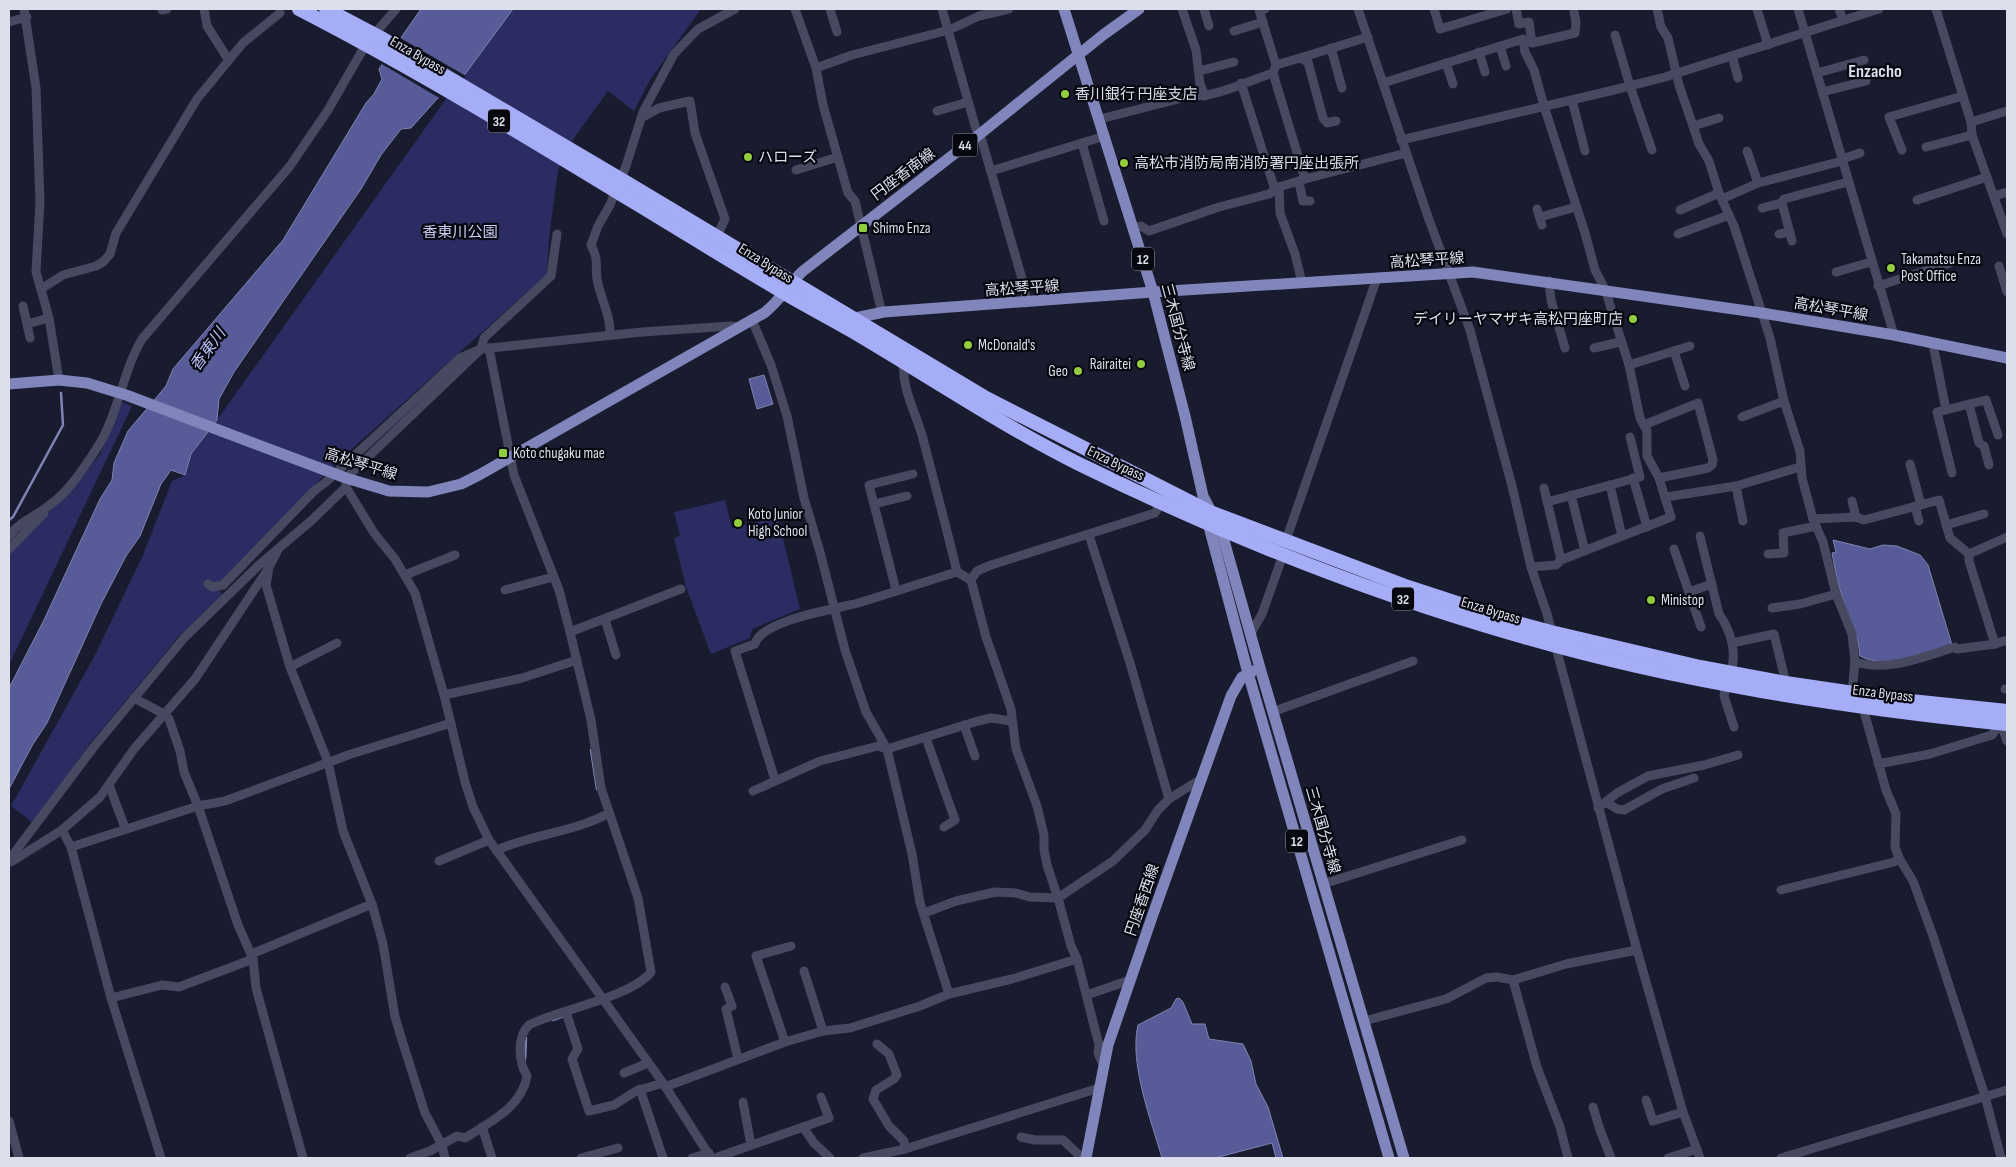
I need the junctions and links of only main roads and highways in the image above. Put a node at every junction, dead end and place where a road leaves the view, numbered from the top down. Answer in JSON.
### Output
{"nodes":[{"id":1,"x":299,"y":9,"type":"edge"},
{"id":2,"x":326,"y":9,"type":"edge"},
{"id":3,"x":1064,"y":9,"type":"edge"},
{"id":4,"x":1139,"y":9,"type":"edge"},
{"id":5,"x":375,"y":41,"type":"junction"},
{"id":6,"x":1078,"y":55,"type":"junction"},
{"id":7,"x":626,"y":189,"type":"junction"},
{"id":8,"x":788,"y":287,"type":"junction"},
{"id":9,"x":1153,"y":292,"type":"junction"},
{"id":10,"x":851,"y":323,"type":"junction"},
{"id":11,"x":2007,"y":358,"type":"edge"},
{"id":12,"x":9,"y":384,"type":"edge"},
{"id":13,"x":1209,"y":518,"type":"junction"},
{"id":14,"x":1221,"y":530,"type":"junction"},
{"id":15,"x":1553,"y":638,"type":"junction"},
{"id":16,"x":1260,"y":668,"type":"junction"},
{"id":17,"x":1248,"y":673,"type":"junction"},
{"id":18,"x":1728,"y":678,"type":"junction"},
{"id":19,"x":2004,"y":717,"type":"edge"},
{"id":20,"x":1084,"y":1158,"type":"edge"},
{"id":21,"x":1389,"y":1158,"type":"edge"},
{"id":22,"x":1404,"y":1158,"type":"edge"}],
"edges":[{"from":1,"to":5,"type":"highway","name":"Enza Bypass","number":"32"},
{"from":2,"to":5,"type":"highway","name":"Enza Bypass","number":"32"},
{"from":3,"to":6,"type":"main road","name":"三木国分寺線","number":"12"},
{"from":4,"to":6,"type":"main road","name":"円座香南線","number":"44"},
{"from":5,"to":7,"type":"highway","name":"Enza Bypass","number":"32"},
{"from":6,"to":8,"type":"main road","name":"円座香南線","number":"44"},
{"from":6,"to":9,"type":"main road","name":"三木国分寺線","number":"12"},
{"from":7,"to":8,"type":"highway","name":"Enza Bypass","number":"32"},
{"from":7,"to":8,"type":"highway","name":"Enza Bypass","number":"32"},
{"from":8,"to":10,"type":"highway","name":"Enza Bypass","number":"32"},
{"from":8,"to":12,"type":"main road","name":"高松琴平線"},
{"from":9,"to":10,"type":"main road","name":"高松琴平線"},
{"from":9,"to":11,"type":"main road","name":"高松琴平線"},
{"from":9,"to":13,"type":"main road","name":"三木国分寺線","number":"12"},
{"from":10,"to":13,"type":"highway","name":"Enza Bypass","number":"32"},
{"from":10,"to":13,"type":"highway","name":"Enza Bypass","number":"32"},
{"from":13,"to":14,"type":"highway","name":"Enza Bypass","number":"32"},
{"from":13,"to":15,"type":"highway","name":"Enza Bypass","number":"32"},
{"from":13,"to":17,"type":"main road","name":"三木国分寺線","number":"12"},
{"from":14,"to":15,"type":"highway","name":"Enza Bypass","number":"32"},
{"from":14,"to":16,"type":"main road","name":"三木国分寺線","number":"12"},
{"from":15,"to":18,"type":"highway","name":"Enza Bypass","number":"32"},
{"from":16,"to":17,"type":"main road","name":"円座香西線"},
{"from":16,"to":22,"type":"main road","name":"三木国分寺線","number":"12"},
{"from":17,"to":20,"type":"main road","name":"円座香西線"},
{"from":17,"to":21,"type":"main road","name":"三木国分寺線","number":"12"},
{"from":18,"to":19,"type":"highway","name":"Enza Bypass","number":"32"},
{"from":18,"to":19,"type":"highway","name":"Enza Bypass","number":"32"}]}
